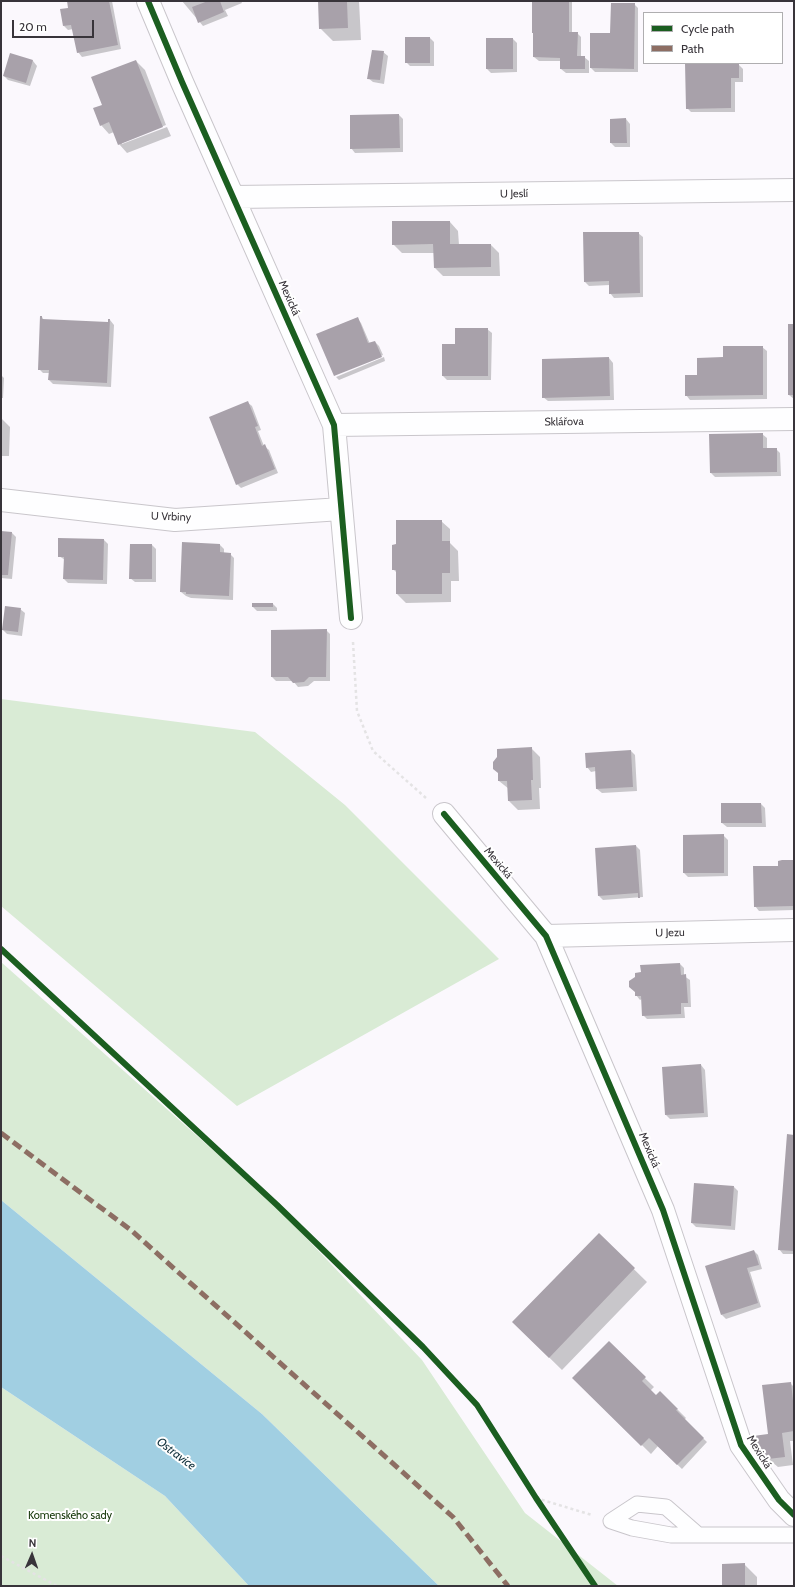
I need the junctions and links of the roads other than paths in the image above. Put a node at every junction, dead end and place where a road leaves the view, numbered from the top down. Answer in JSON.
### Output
{"nodes":[{"id":1,"x":148,"y":1,"type":"edge"},
{"id":2,"x":794,"y":190,"type":"edge"},
{"id":3,"x":233,"y":197,"type":"junction"},
{"id":4,"x":794,"y":419,"type":"edge"},
{"id":5,"x":334,"y":425,"type":"junction"},
{"id":6,"x":1,"y":500,"type":"edge"},
{"id":7,"x":341,"y":509,"type":"junction"},
{"id":8,"x":351,"y":618,"type":"road end"},
{"id":9,"x":444,"y":814,"type":"road end"},
{"id":10,"x":794,"y":930,"type":"edge"},
{"id":11,"x":546,"y":936,"type":"junction"},
{"id":12,"x":794,"y":1515,"type":"edge"},
{"id":13,"x":697,"y":1534,"type":"junction"},
{"id":14,"x":794,"y":1535,"type":"edge"}],
"edges":[{"from":1,"to":3,"type":"street","name":"Mexická"},
{"from":2,"to":3,"type":"street","name":"U Jeslí"},
{"from":3,"to":5,"type":"street","name":"Mexická"},
{"from":4,"to":5,"type":"street","name":"Sklářova"},
{"from":5,"to":7,"type":"street","name":"Mexická"},
{"from":6,"to":7,"type":"street","name":"U Vrbiny"},
{"from":7,"to":8,"type":"street","name":"Mexická"},
{"from":9,"to":11,"type":"street","name":"Mexická"},
{"from":10,"to":11,"type":"street","name":"U Jezu"},
{"from":11,"to":12,"type":"street","name":"Mexická"},
{"from":13,"to":13,"type":"lane"},
{"from":13,"to":14,"type":"lane"}]}
